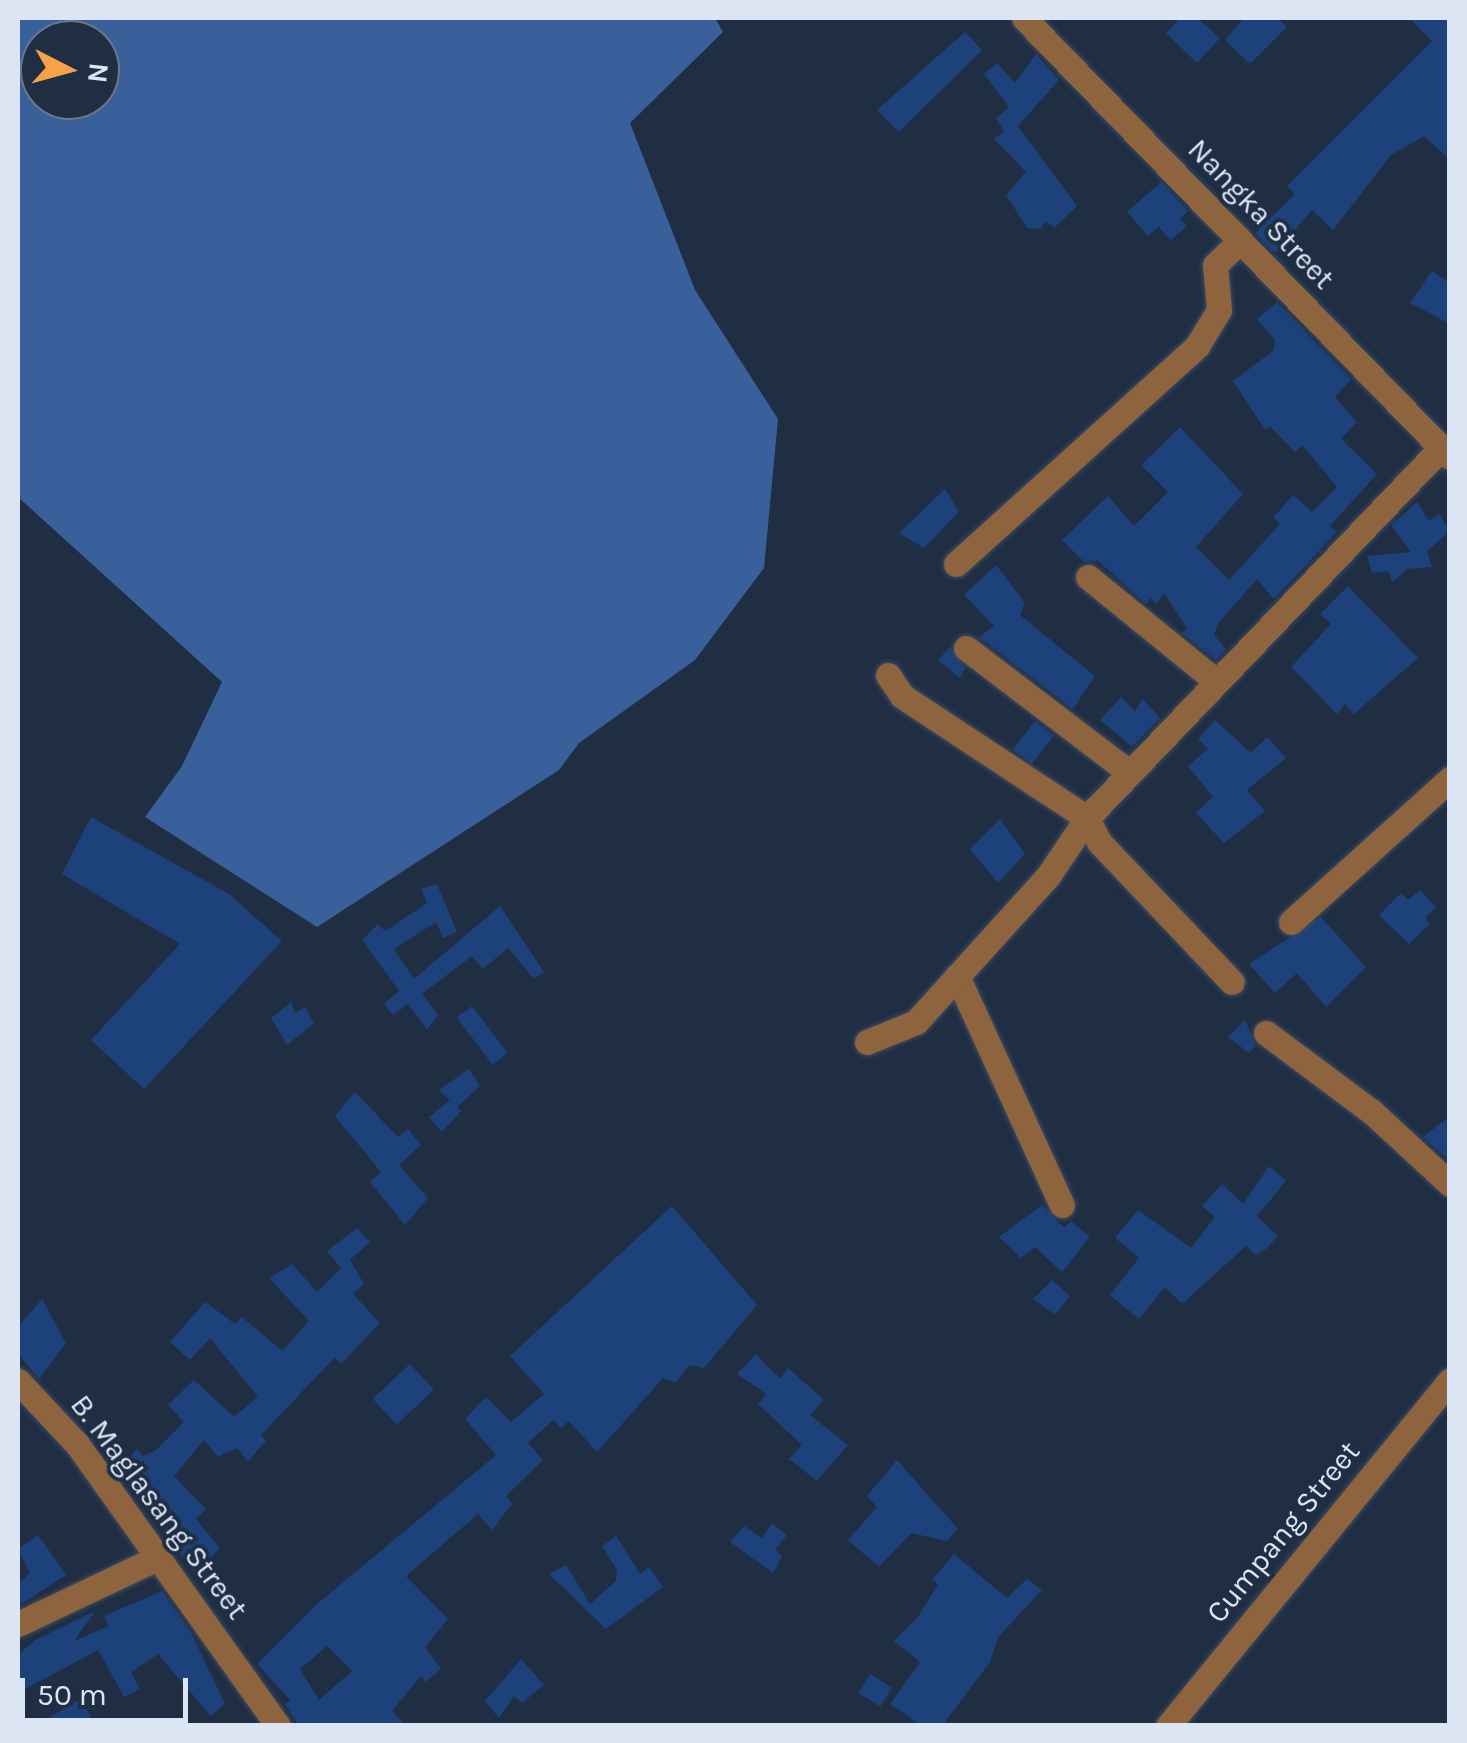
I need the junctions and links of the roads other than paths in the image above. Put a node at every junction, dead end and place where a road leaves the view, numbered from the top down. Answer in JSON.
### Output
{"nodes":[{"id":1,"x":1024,"y":18,"type":"edge"},
{"id":2,"x":1240,"y":241,"type":"junction"},
{"id":3,"x":1445,"y":453,"type":"edge"},
{"id":4,"x":956,"y":564,"type":"dead end"},
{"id":5,"x":1088,"y":577,"type":"dead end"},
{"id":6,"x":966,"y":648,"type":"dead end"},
{"id":7,"x":888,"y":676,"type":"dead end"},
{"id":8,"x":1217,"y":682,"type":"junction"},
{"id":9,"x":1130,"y":773,"type":"junction"},
{"id":10,"x":1450,"y":779,"type":"edge"},
{"id":11,"x":1088,"y":818,"type":"junction"},
{"id":12,"x":1290,"y":922,"type":"dead end"},
{"id":13,"x":957,"y":976,"type":"junction"},
{"id":14,"x":1232,"y":982,"type":"dead end"},
{"id":15,"x":1266,"y":1034,"type":"dead end"},
{"id":16,"x":867,"y":1042,"type":"dead end"},
{"id":17,"x":1450,"y":1184,"type":"edge"},
{"id":18,"x":1062,"y":1205,"type":"dead end"},
{"id":19,"x":1450,"y":1380,"type":"edge"},
{"id":20,"x":18,"y":1381,"type":"edge"},
{"id":21,"x":158,"y":1558,"type":"junction"},
{"id":22,"x":18,"y":1624,"type":"edge"},
{"id":23,"x":278,"y":1726,"type":"edge"},
{"id":24,"x":1168,"y":1726,"type":"edge"}],
"edges":[{"from":1,"to":2,"type":"street","name":"Nangka Street"},
{"from":2,"to":3,"type":"street","name":"Nangka Street"},
{"from":2,"to":4,"type":"street"},
{"from":3,"to":8,"type":"street"},
{"from":5,"to":8,"type":"street"},
{"from":6,"to":9,"type":"street"},
{"from":7,"to":11,"type":"street"},
{"from":8,"to":9,"type":"street"},
{"from":9,"to":11,"type":"street"},
{"from":10,"to":12,"type":"street"},
{"from":11,"to":13,"type":"street"},
{"from":11,"to":14,"type":"street"},
{"from":13,"to":16,"type":"street"},
{"from":13,"to":18,"type":"street"},
{"from":15,"to":17,"type":"street"},
{"from":19,"to":24,"type":"street","name":"Cumpang Street"},
{"from":20,"to":21,"type":"street","name":"B. Maglasang Street"},
{"from":21,"to":22,"type":"street"},
{"from":21,"to":23,"type":"street","name":"B. Maglasang Street"}]}
